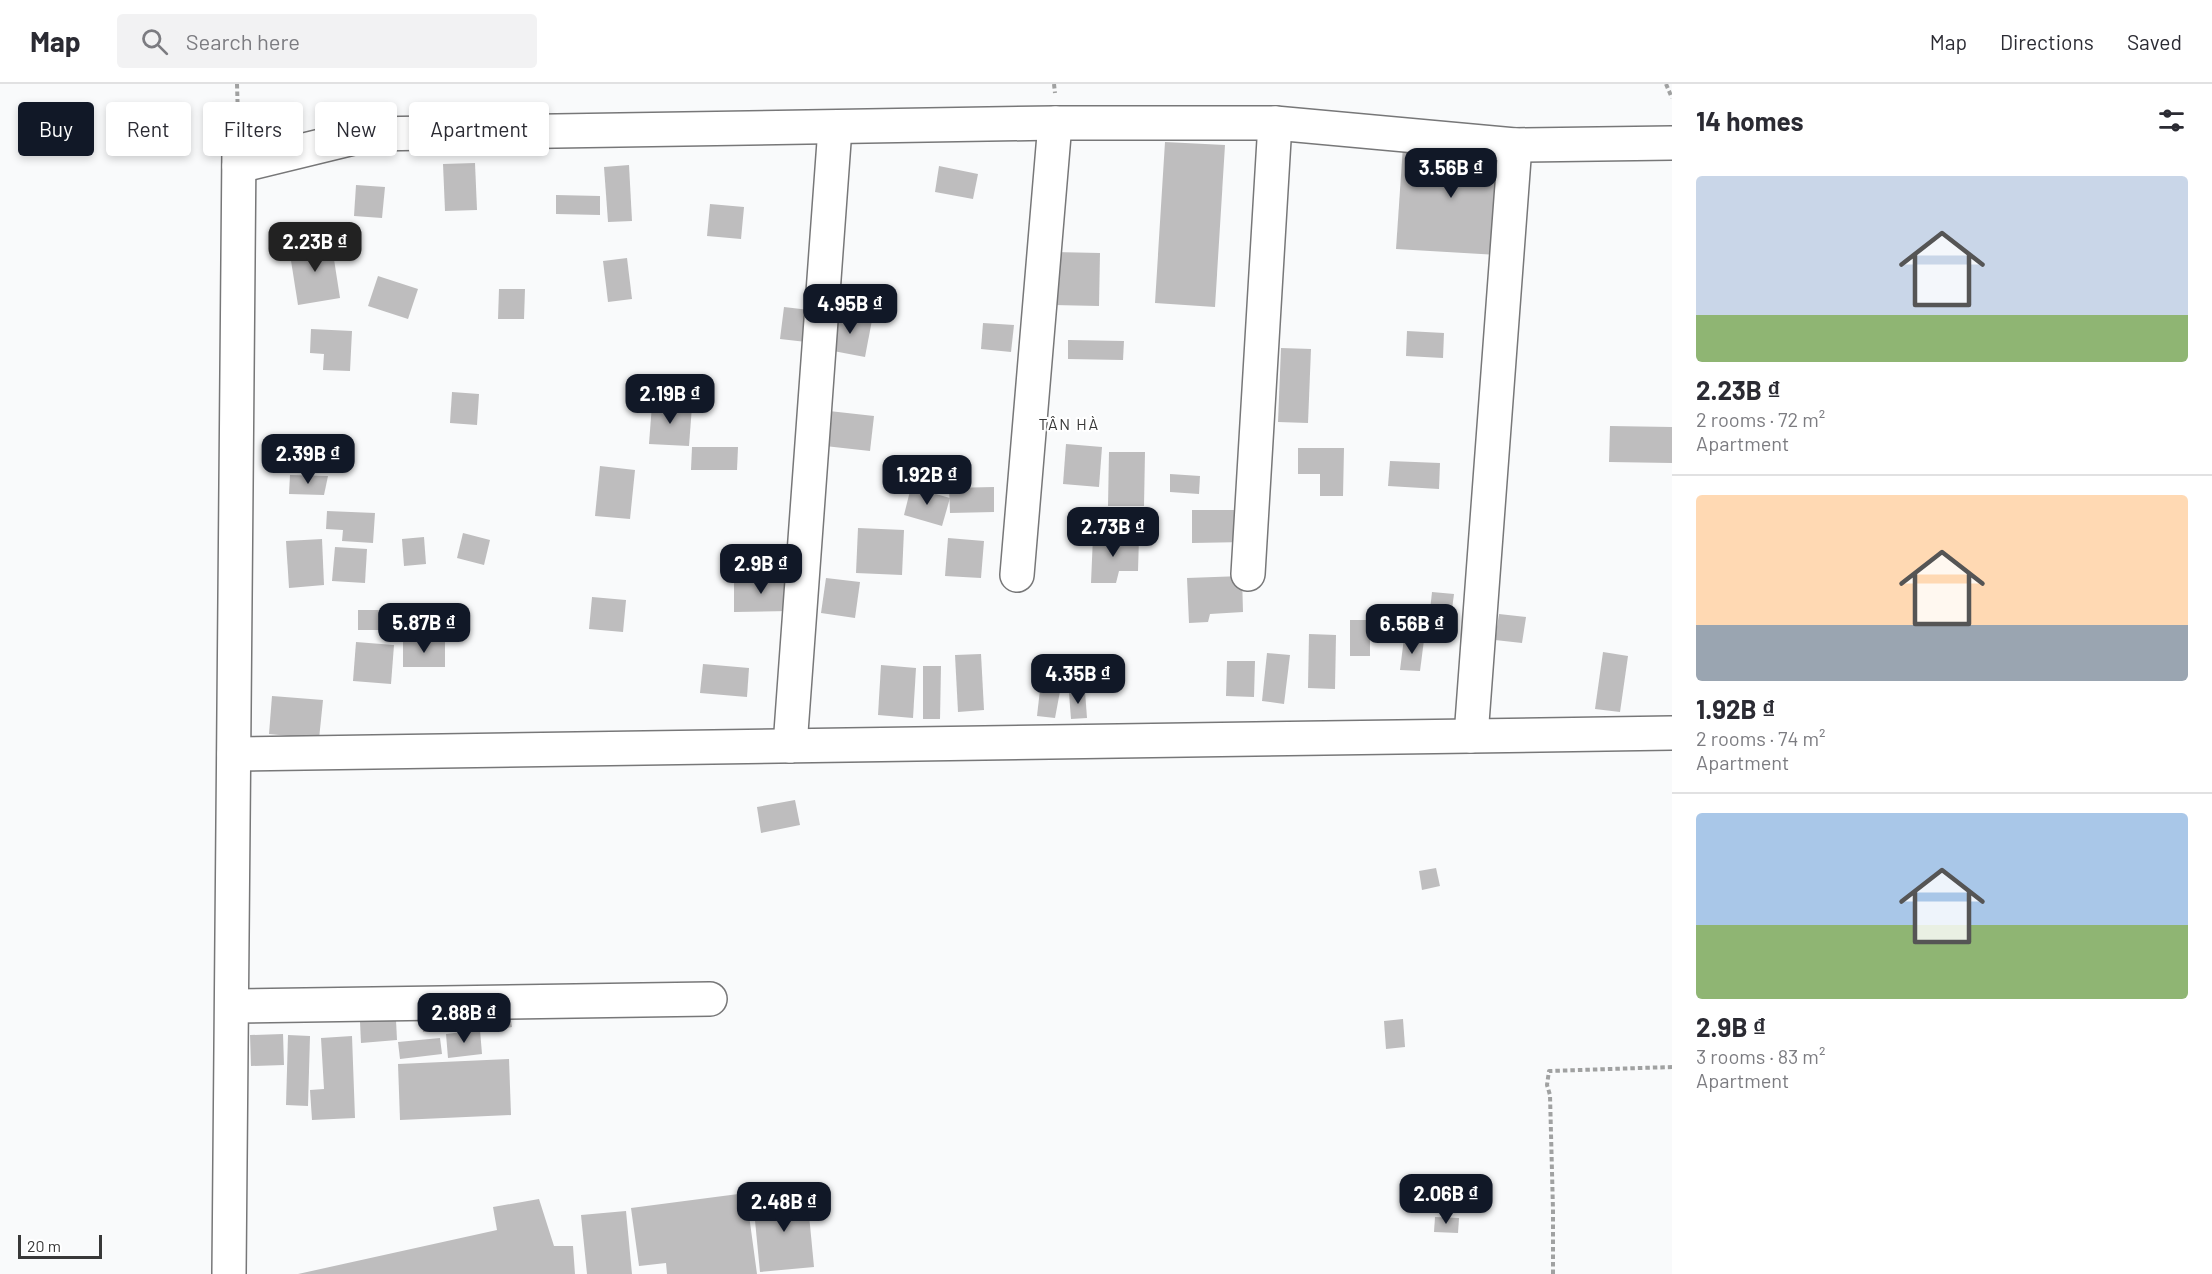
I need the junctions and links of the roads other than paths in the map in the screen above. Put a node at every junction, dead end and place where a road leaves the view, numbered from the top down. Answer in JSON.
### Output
{"nodes":[{"id":1,"x":1055,"y":123,"type":"junction"},
{"id":2,"x":1275,"y":123,"type":"junction"},
{"id":3,"x":835,"y":128,"type":"junction"},
{"id":4,"x":1672,"y":144,"type":"edge"},
{"id":5,"x":1515,"y":145,"type":"junction"},
{"id":6,"x":1248,"y":574,"type":"dead end"},
{"id":7,"x":1017,"y":575,"type":"dead end"},
{"id":8,"x":1672,"y":733,"type":"edge"},
{"id":9,"x":1471,"y":736,"type":"junction"},
{"id":10,"x":790,"y":746,"type":"junction"},
{"id":11,"x":234,"y":754,"type":"junction"},
{"id":12,"x":710,"y":999,"type":"dead end"},
{"id":13,"x":232,"y":1006,"type":"junction"},
{"id":14,"x":229,"y":1274,"type":"edge"}],
"edges":[{"from":1,"to":2,"type":"street"},
{"from":1,"to":3,"type":"street"},
{"from":1,"to":7,"type":"street"},
{"from":2,"to":5,"type":"street"},
{"from":2,"to":6,"type":"street"},
{"from":3,"to":10,"type":"street"},
{"from":3,"to":11,"type":"street"},
{"from":4,"to":5,"type":"street"},
{"from":5,"to":9,"type":"street"},
{"from":8,"to":9,"type":"street"},
{"from":9,"to":10,"type":"street"},
{"from":10,"to":11,"type":"street"},
{"from":11,"to":13,"type":"street"},
{"from":12,"to":13,"type":"street"},
{"from":13,"to":14,"type":"street"}]}
